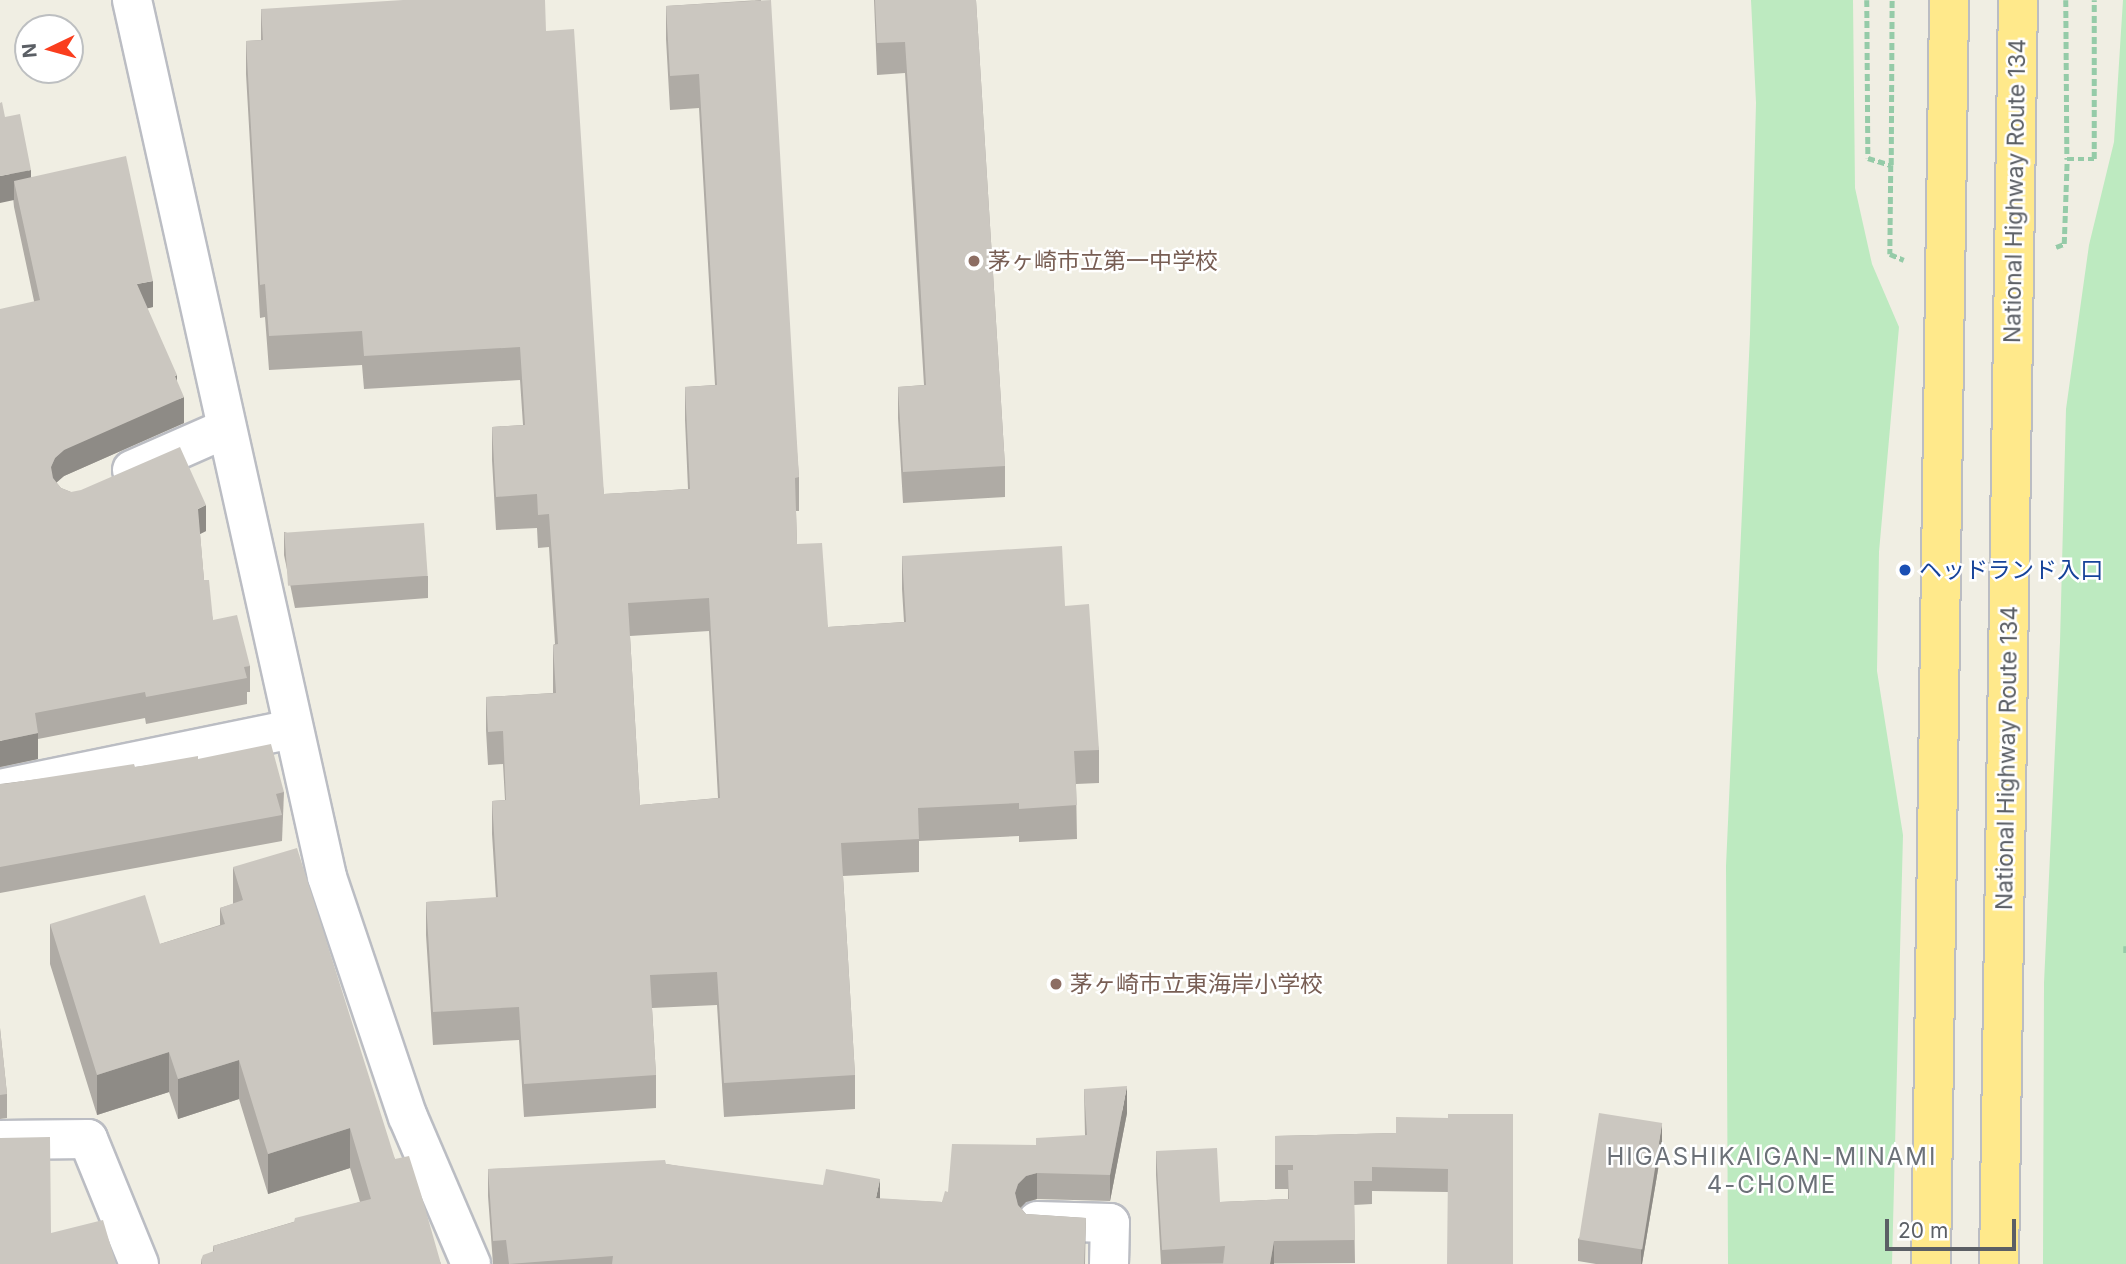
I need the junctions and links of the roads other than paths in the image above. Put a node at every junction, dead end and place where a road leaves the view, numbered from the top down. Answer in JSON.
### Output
{"nodes":[{"id":1,"x":132,"y":0,"type":"edge"},
{"id":2,"x":1949,"y":0,"type":"edge"},
{"id":3,"x":2018,"y":0,"type":"edge"},
{"id":4,"x":225,"y":429,"type":"junction"},
{"id":5,"x":98,"y":485,"type":"edge"},
{"id":6,"x":293,"y":729,"type":"junction"},
{"id":7,"x":0,"y":789,"type":"edge"},
{"id":8,"x":0,"y":1140,"type":"edge"},
{"id":9,"x":1037,"y":1221,"type":"edge"},
{"id":10,"x":139,"y":1264,"type":"edge"},
{"id":11,"x":471,"y":1264,"type":"edge"},
{"id":12,"x":1109,"y":1264,"type":"edge"},
{"id":13,"x":1931,"y":1264,"type":"edge"},
{"id":14,"x":1999,"y":1264,"type":"edge"}],
"edges":[{"from":1,"to":4,"type":"street"},
{"from":2,"to":13,"type":"highway"},
{"from":3,"to":14,"type":"highway","name":"National Highway Route 134"},
{"from":4,"to":5,"type":"street"},
{"from":4,"to":6,"type":"street"},
{"from":6,"to":7,"type":"street"},
{"from":6,"to":11,"type":"street"},
{"from":8,"to":10,"type":"street"},
{"from":9,"to":12,"type":"street"}]}
